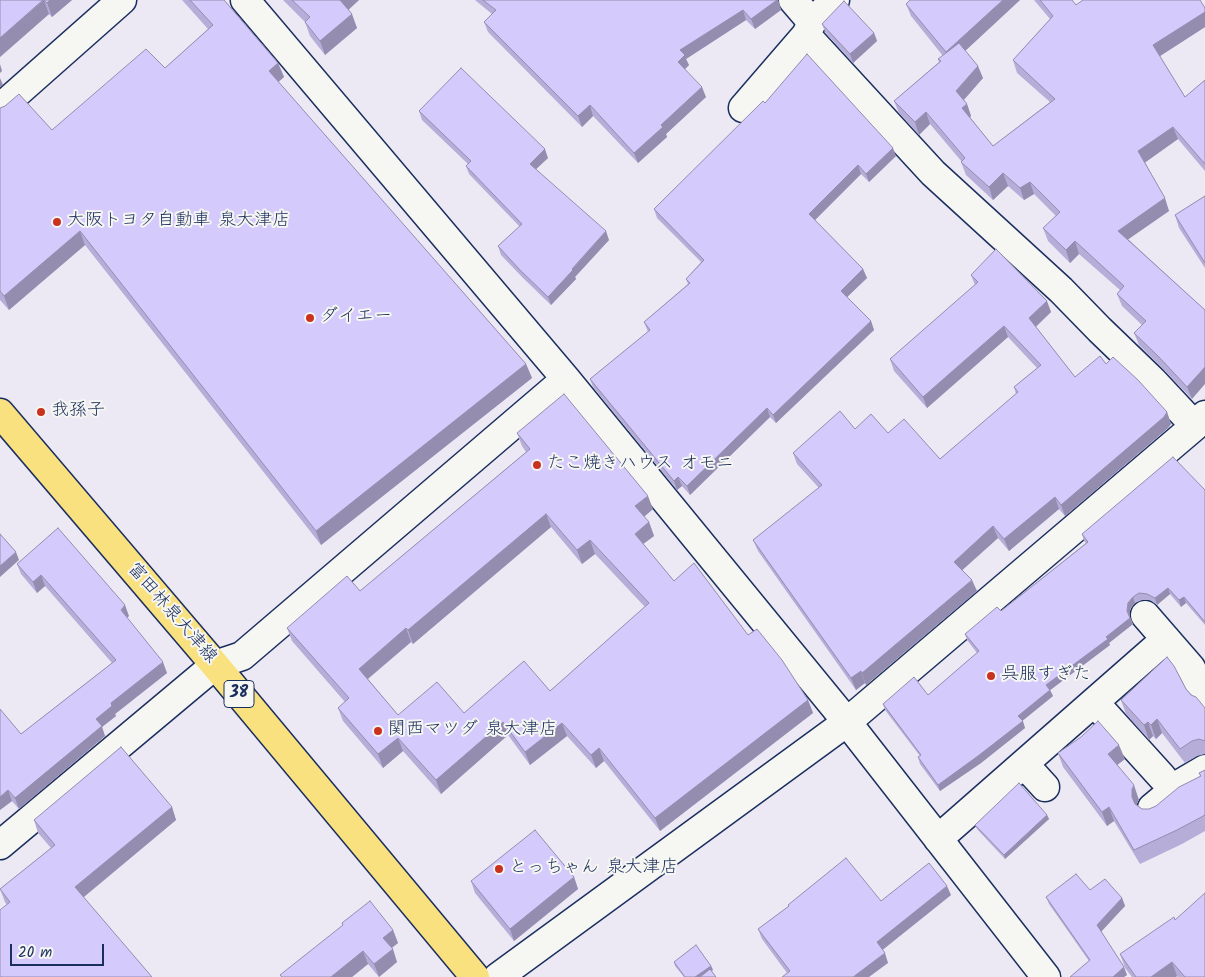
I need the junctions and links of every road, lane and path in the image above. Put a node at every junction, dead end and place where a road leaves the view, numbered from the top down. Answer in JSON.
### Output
{"nodes":[{"id":1,"x":122,"y":0,"type":"edge"},
{"id":2,"x":244,"y":0,"type":"edge"},
{"id":3,"x":793,"y":0,"type":"edge"},
{"id":4,"x":835,"y":0,"type":"edge"},
{"id":5,"x":809,"y":29,"type":"junction"},
{"id":6,"x":0,"y":108,"type":"edge"},
{"id":7,"x":743,"y":108,"type":"dead end"},
{"id":8,"x":566,"y":379,"type":"junction"},
{"id":9,"x":0,"y":413,"type":"edge"},
{"id":10,"x":1200,"y":420,"type":"edge"},
{"id":11,"x":1145,"y":615,"type":"dead end"},
{"id":12,"x":1166,"y":640,"type":"junction"},
{"id":13,"x":215,"y":665,"type":"junction"},
{"id":14,"x":1205,"y":696,"type":"edge"},
{"id":15,"x":1094,"y":702,"type":"junction"},
{"id":16,"x":847,"y":722,"type":"junction"},
{"id":17,"x":1024,"y":764,"type":"junction"},
{"id":18,"x":1205,"y":769,"type":"edge"},
{"id":19,"x":1162,"y":778,"type":"dead end"},
{"id":20,"x":1045,"y":787,"type":"dead end"},
{"id":21,"x":1152,"y":808,"type":"edge"},
{"id":22,"x":938,"y":839,"type":"junction"},
{"id":23,"x":0,"y":845,"type":"edge"},
{"id":24,"x":475,"y":977,"type":"edge"},
{"id":25,"x":498,"y":977,"type":"edge"},
{"id":26,"x":1046,"y":977,"type":"edge"}],
"edges":[{"from":1,"to":6,"type":"street"},
{"from":2,"to":8,"type":"street"},
{"from":3,"to":5,"type":"street"},
{"from":4,"to":5,"type":"street"},
{"from":5,"to":7,"type":"street"},
{"from":5,"to":10,"type":"street"},
{"from":8,"to":13,"type":"street"},
{"from":8,"to":16,"type":"street"},
{"from":9,"to":13,"type":"main road","name":"富田林泉大津線","number":"38"},
{"from":10,"to":16,"type":"street"},
{"from":11,"to":12,"type":"street"},
{"from":12,"to":14,"type":"street"},
{"from":12,"to":15,"type":"street"},
{"from":13,"to":23,"type":"street"},
{"from":13,"to":24,"type":"main road","name":"富田林泉大津線","number":"38"},
{"from":15,"to":17,"type":"street"},
{"from":15,"to":19,"type":"street"},
{"from":16,"to":22,"type":"street"},
{"from":16,"to":25,"type":"street"},
{"from":17,"to":20,"type":"street"},
{"from":17,"to":22,"type":"street"},
{"from":18,"to":21,"type":"street"},
{"from":22,"to":26,"type":"street"}]}
